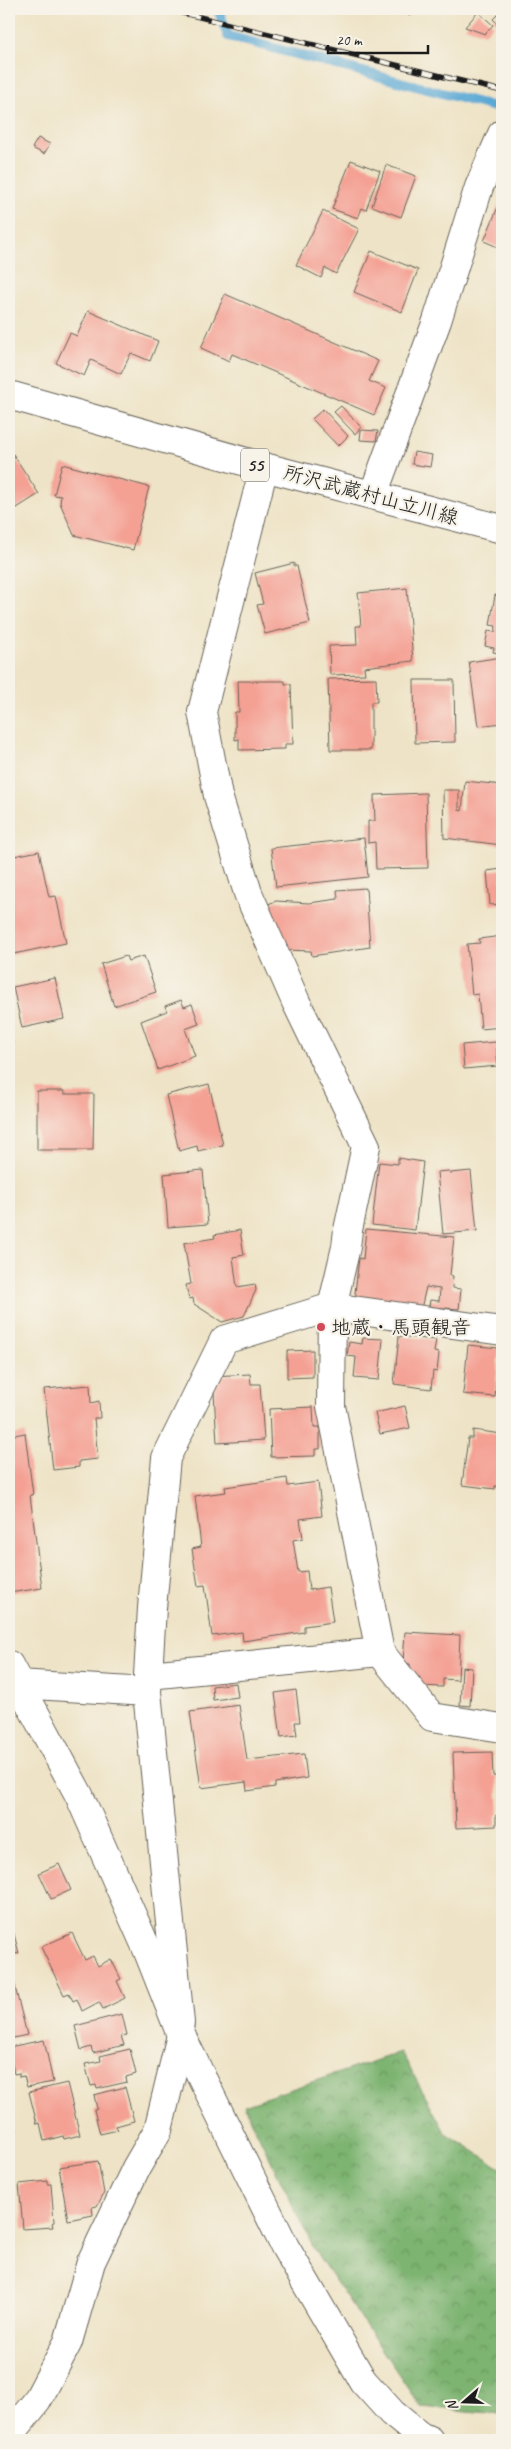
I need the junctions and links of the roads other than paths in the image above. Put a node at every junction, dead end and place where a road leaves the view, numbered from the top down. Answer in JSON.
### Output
{"nodes":[{"id":1,"x":502,"y":134,"type":"edge"},
{"id":2,"x":9,"y":395,"type":"edge"},
{"id":3,"x":264,"y":467,"type":"junction"},
{"id":4,"x":373,"y":495,"type":"junction"},
{"id":5,"x":502,"y":529,"type":"edge"},
{"id":6,"x":332,"y":1307,"type":"junction"},
{"id":7,"x":502,"y":1331,"type":"edge"},
{"id":8,"x":380,"y":1652,"type":"junction"},
{"id":9,"x":12,"y":1678,"type":"edge"},
{"id":10,"x":148,"y":1684,"type":"junction"},
{"id":11,"x":502,"y":1728,"type":"edge"},
{"id":12,"x":181,"y":2036,"type":"junction"},
{"id":13,"x":9,"y":2436,"type":"edge"},
{"id":14,"x":429,"y":2440,"type":"edge"}],
"edges":[{"from":1,"to":4,"type":"street"},
{"from":2,"to":3,"type":"street","name":"所沢武蔵村山立川線","number":"55"},
{"from":3,"to":4,"type":"street","name":"所沢武蔵村山立川線","number":"55"},
{"from":3,"to":6,"type":"street"},
{"from":4,"to":5,"type":"street","name":"所沢武蔵村山立川線","number":"55"},
{"from":6,"to":7,"type":"street"},
{"from":6,"to":8,"type":"street"},
{"from":6,"to":10,"type":"street"},
{"from":8,"to":10,"type":"street"},
{"from":8,"to":11,"type":"street"},
{"from":9,"to":10,"type":"street"},
{"from":9,"to":12,"type":"street"},
{"from":10,"to":12,"type":"street"},
{"from":12,"to":13,"type":"street"},
{"from":12,"to":14,"type":"street"}]}
